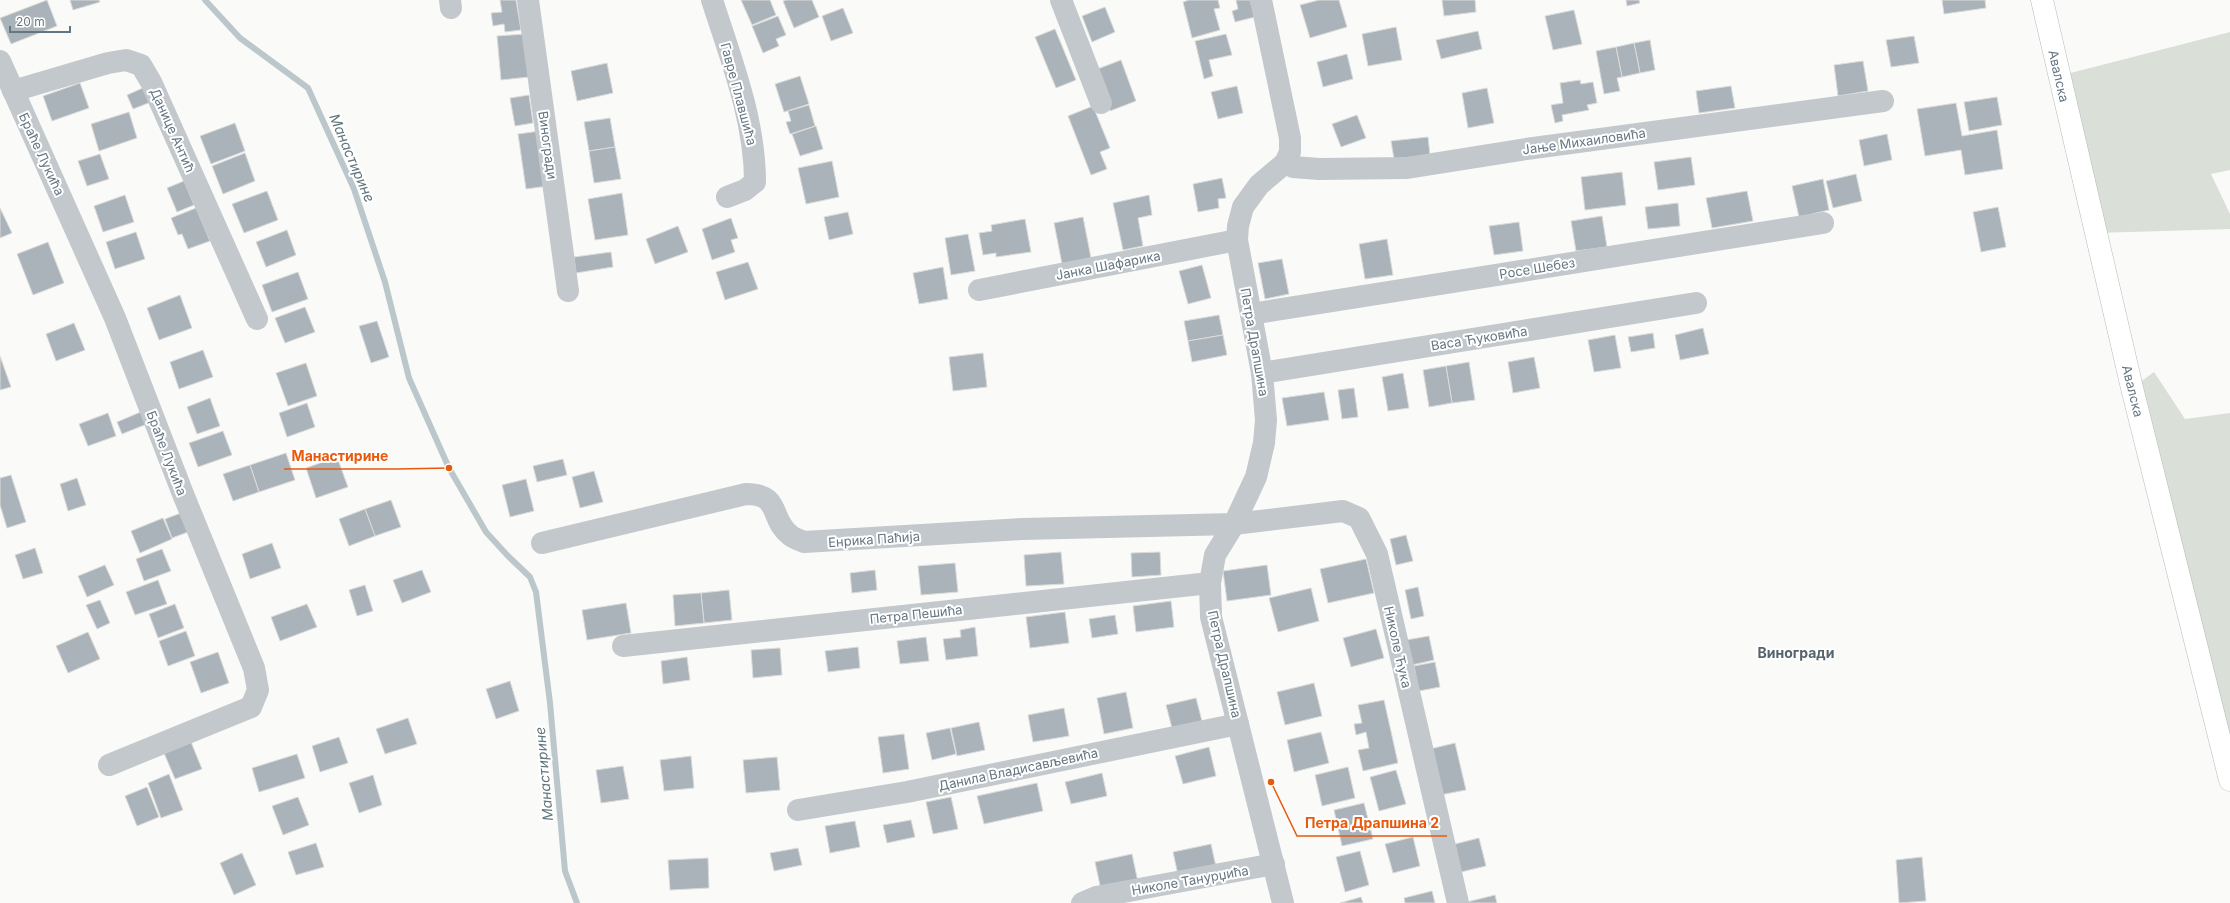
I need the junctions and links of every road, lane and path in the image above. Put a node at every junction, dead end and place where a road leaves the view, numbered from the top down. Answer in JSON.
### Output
{"nodes":[{"id":1,"x":528,"y":0,"type":"edge"},
{"id":2,"x":712,"y":0,"type":"edge"},
{"id":3,"x":1061,"y":0,"type":"edge"},
{"id":4,"x":1261,"y":0,"type":"edge"},
{"id":5,"x":2042,"y":0,"type":"edge"},
{"id":6,"x":0,"y":61,"type":"edge"},
{"id":7,"x":13,"y":91,"type":"junction"},
{"id":8,"x":1883,"y":101,"type":"dead end"},
{"id":9,"x":1101,"y":103,"type":"dead end"},
{"id":10,"x":1285,"y":163,"type":"junction"},
{"id":11,"x":727,"y":197,"type":"dead end"},
{"id":12,"x":1823,"y":223,"type":"dead end"},
{"id":13,"x":1237,"y":240,"type":"junction"},
{"id":14,"x":979,"y":290,"type":"dead end"},
{"id":15,"x":568,"y":291,"type":"dead end"},
{"id":16,"x":1696,"y":303,"type":"dead end"},
{"id":17,"x":1250,"y":314,"type":"junction"},
{"id":18,"x":257,"y":319,"type":"dead end"},
{"id":19,"x":1262,"y":373,"type":"junction"},
{"id":20,"x":1234,"y":524,"type":"junction"},
{"id":21,"x":542,"y":543,"type":"dead end"},
{"id":22,"x":1210,"y":582,"type":"junction"},
{"id":23,"x":623,"y":646,"type":"dead end"},
{"id":24,"x":1238,"y":724,"type":"junction"},
{"id":25,"x":109,"y":765,"type":"dead end"},
{"id":26,"x":2230,"y":780,"type":"edge"},
{"id":27,"x":798,"y":810,"type":"dead end"},
{"id":28,"x":1274,"y":864,"type":"junction"},
{"id":29,"x":1082,"y":903,"type":"edge"},
{"id":30,"x":1283,"y":903,"type":"edge"},
{"id":31,"x":1458,"y":903,"type":"edge"}],
"edges":[{"from":1,"to":15,"type":"street","name":"Виногради"},
{"from":2,"to":11,"type":"street","name":"Гавре Плавшића"},
{"from":3,"to":9,"type":"street"},
{"from":4,"to":10,"type":"street"},
{"from":5,"to":26,"type":"main road","name":"Авалска"},
{"from":6,"to":7,"type":"street","name":"Браће Лукића"},
{"from":7,"to":18,"type":"street","name":"Данице Антић"},
{"from":7,"to":25,"type":"street","name":"Браће Лукића"},
{"from":8,"to":10,"type":"street","name":"Јање Михаиловића"},
{"from":10,"to":13,"type":"street","name":"Петра Драпшина"},
{"from":12,"to":17,"type":"street","name":"Росе Шебез"},
{"from":13,"to":14,"type":"street","name":"Јанка Шафарика"},
{"from":13,"to":17,"type":"street","name":"Петра Драпшина"},
{"from":16,"to":19,"type":"street","name":"Васа Ћуковића"},
{"from":17,"to":19,"type":"street","name":"Петра Драпшина"},
{"from":19,"to":20,"type":"street","name":"Петра Драпшина"},
{"from":20,"to":21,"type":"street","name":"Енрика Паћија"},
{"from":20,"to":22,"type":"street","name":"Петра Драпшина"},
{"from":20,"to":31,"type":"street","name":"Николе Ћука"},
{"from":22,"to":23,"type":"street","name":"Петра Пешића"},
{"from":22,"to":24,"type":"street","name":"Петра Драпшина"},
{"from":24,"to":27,"type":"street","name":"Данила Владисављевића"},
{"from":24,"to":28,"type":"street","name":"Петра Драпшина"},
{"from":28,"to":29,"type":"street","name":"Николе Танурџића"},
{"from":28,"to":30,"type":"street","name":"Петра Драпшина"}]}
